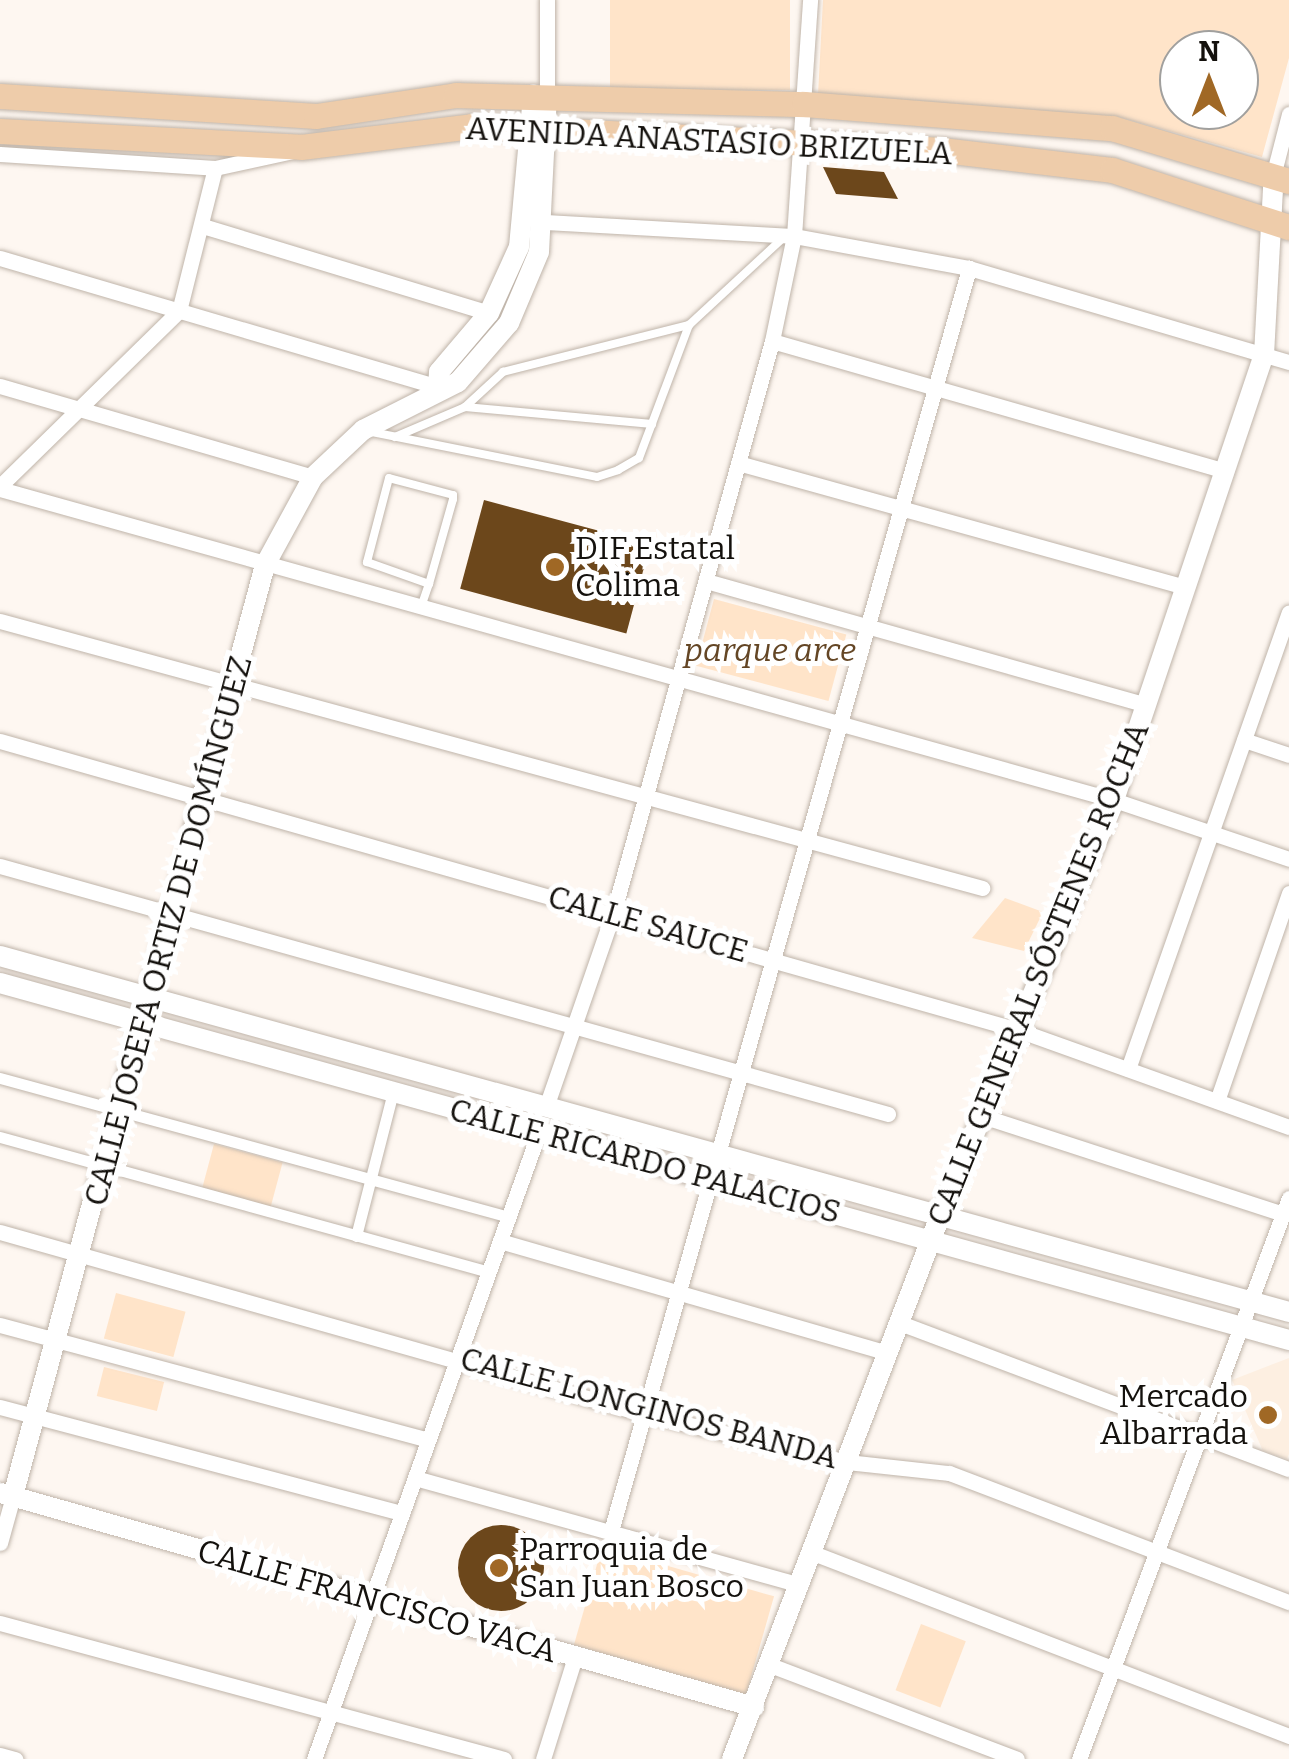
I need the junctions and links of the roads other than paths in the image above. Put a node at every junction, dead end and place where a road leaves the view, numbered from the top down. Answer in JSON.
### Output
{"nodes":[{"id":1,"x":547,"y":0,"type":"edge"},
{"id":2,"x":810,"y":0,"type":"edge"},
{"id":3,"x":541,"y":89,"type":"junction"},
{"id":4,"x":0,"y":96,"type":"edge"},
{"id":5,"x":804,"y":104,"type":"junction"},
{"id":6,"x":1289,"y":114,"type":"edge"},
{"id":7,"x":540,"y":130,"type":"junction"},
{"id":8,"x":0,"y":131,"type":"edge"},
{"id":9,"x":802,"y":141,"type":"junction"},
{"id":10,"x":301,"y":147,"type":"junction"},
{"id":11,"x":0,"y":154,"type":"edge"},
{"id":12,"x":215,"y":168,"type":"junction"},
{"id":13,"x":1282,"y":177,"type":"edge"},
{"id":14,"x":1279,"y":220,"type":"edge"},
{"id":15,"x":544,"y":222,"type":"junction"},
{"id":16,"x":206,"y":227,"type":"junction"},
{"id":17,"x":790,"y":235,"type":"junction"},
{"id":18,"x":0,"y":258,"type":"edge"},
{"id":19,"x":968,"y":268,"type":"junction"},
{"id":20,"x":179,"y":311,"type":"junction"},
{"id":21,"x":489,"y":313,"type":"junction"},
{"id":22,"x":690,"y":325,"type":"junction"},
{"id":23,"x":772,"y":341,"type":"junction"},
{"id":24,"x":1264,"y":356,"type":"junction"},
{"id":25,"x":1289,"y":362,"type":"edge"},
{"id":26,"x":0,"y":386,"type":"edge"},
{"id":27,"x":438,"y":386,"type":"junction"},
{"id":28,"x":935,"y":388,"type":"junction"},
{"id":29,"x":75,"y":408,"type":"junction"},
{"id":30,"x":465,"y":408,"type":"junction"},
{"id":31,"x":652,"y":424,"type":"junction"},
{"id":32,"x":363,"y":430,"type":"junction"},
{"id":33,"x":395,"y":437,"type":"junction"},
{"id":34,"x":738,"y":463,"type":"junction"},
{"id":35,"x":1225,"y":472,"type":"junction"},
{"id":36,"x":313,"y":477,"type":"junction"},
{"id":37,"x":0,"y":487,"type":"edge"},
{"id":38,"x":901,"y":508,"type":"junction"},
{"id":39,"x":265,"y":565,"type":"junction"},
{"id":40,"x":706,"y":581,"type":"junction"},
{"id":41,"x":429,"y":584,"type":"junction"},
{"id":42,"x":1186,"y":587,"type":"junction"},
{"id":43,"x":422,"y":607,"type":"junction"},
{"id":44,"x":1289,"y":614,"type":"edge"},
{"id":45,"x":0,"y":621,"type":"edge"},
{"id":46,"x":867,"y":627,"type":"junction"},
{"id":47,"x":1282,"y":658,"type":"edge"},
{"id":48,"x":679,"y":678,"type":"junction"},
{"id":49,"x":236,"y":686,"type":"junction"},
{"id":50,"x":1146,"y":706,"type":"junction"},
{"id":51,"x":840,"y":724,"type":"junction"},
{"id":52,"x":1244,"y":740,"type":"junction"},
{"id":53,"x":0,"y":741,"type":"edge"},
{"id":54,"x":1289,"y":755,"type":"edge"},
{"id":55,"x":646,"y":797,"type":"junction"},
{"id":56,"x":207,"y":798,"type":"junction"},
{"id":57,"x":1114,"y":800,"type":"junction"},
{"id":58,"x":1210,"y":832,"type":"junction"},
{"id":59,"x":806,"y":841,"type":"junction"},
{"id":60,"x":1289,"y":859,"type":"edge"},
{"id":61,"x":0,"y":866,"type":"edge"},
{"id":62,"x":982,"y":888,"type":"dead end"},
{"id":63,"x":1289,"y":893,"type":"edge"},
{"id":64,"x":175,"y":914,"type":"junction"},
{"id":65,"x":613,"y":914,"type":"junction"},
{"id":66,"x":0,"y":956,"type":"edge"},
{"id":67,"x":772,"y":961,"type":"junction"},
{"id":68,"x":0,"y":983,"type":"edge"},
{"id":69,"x":153,"y":998,"type":"junction"},
{"id":70,"x":146,"y":1024,"type":"junction"},
{"id":71,"x":575,"y":1027,"type":"junction"},
{"id":72,"x":1018,"y":1030,"type":"junction"},
{"id":73,"x":1128,"y":1070,"type":"junction"},
{"id":74,"x":740,"y":1073,"type":"junction"},
{"id":75,"x":0,"y":1078,"type":"edge"},
{"id":76,"x":393,"y":1092,"type":"junction"},
{"id":77,"x":1217,"y":1101,"type":"junction"},
{"id":78,"x":546,"y":1107,"type":"junction"},
{"id":79,"x":121,"y":1112,"type":"junction"},
{"id":80,"x":888,"y":1114,"type":"dead end"},
{"id":81,"x":982,"y":1116,"type":"junction"},
{"id":82,"x":1289,"y":1127,"type":"edge"},
{"id":83,"x":540,"y":1132,"type":"junction"},
{"id":84,"x":0,"y":1137,"type":"edge"},
{"id":85,"x":718,"y":1154,"type":"junction"},
{"id":86,"x":105,"y":1168,"type":"junction"},
{"id":87,"x":368,"y":1180,"type":"junction"},
{"id":88,"x":710,"y":1180,"type":"junction"},
{"id":89,"x":1289,"y":1198,"type":"edge"},
{"id":90,"x":1283,"y":1214,"type":"junction"},
{"id":91,"x":940,"y":1216,"type":"junction"},
{"id":92,"x":509,"y":1217,"type":"junction"},
{"id":93,"x":0,"y":1232,"type":"edge"},
{"id":94,"x":356,"y":1236,"type":"junction"},
{"id":95,"x":931,"y":1240,"type":"junction"},
{"id":96,"x":500,"y":1241,"type":"junction"},
{"id":97,"x":81,"y":1254,"type":"junction"},
{"id":98,"x":489,"y":1272,"type":"junction"},
{"id":99,"x":678,"y":1295,"type":"junction"},
{"id":100,"x":1252,"y":1302,"type":"junction"},
{"id":101,"x":1289,"y":1312,"type":"edge"},
{"id":102,"x":900,"y":1322,"type":"junction"},
{"id":103,"x":0,"y":1325,"type":"edge"},
{"id":104,"x":1243,"y":1327,"type":"junction"},
{"id":105,"x":57,"y":1340,"type":"junction"},
{"id":106,"x":1289,"y":1340,"type":"edge"},
{"id":107,"x":888,"y":1354,"type":"junction"},
{"id":108,"x":458,"y":1358,"type":"junction"},
{"id":109,"x":0,"y":1407,"type":"edge"},
{"id":110,"x":644,"y":1414,"type":"junction"},
{"id":111,"x":35,"y":1417,"type":"junction"},
{"id":112,"x":1202,"y":1436,"type":"junction"},
{"id":113,"x":428,"y":1440,"type":"junction"},
{"id":114,"x":847,"y":1462,"type":"junction"},
{"id":115,"x":1289,"y":1468,"type":"edge"},
{"id":116,"x":415,"y":1478,"type":"junction"},
{"id":117,"x":7,"y":1494,"type":"edge"},
{"id":118,"x":402,"y":1513,"type":"junction"},
{"id":119,"x":611,"y":1532,"type":"junction"},
{"id":120,"x":0,"y":1543,"type":"edge"},
{"id":121,"x":1158,"y":1551,"type":"junction"},
{"id":122,"x":813,"y":1552,"type":"junction"},
{"id":123,"x":800,"y":1585,"type":"junction"},
{"id":124,"x":371,"y":1600,"type":"junction"},
{"id":125,"x":1289,"y":1602,"type":"edge"},
{"id":126,"x":0,"y":1623,"type":"edge"},
{"id":127,"x":575,"y":1657,"type":"junction"},
{"id":128,"x":770,"y":1666,"type":"junction"},
{"id":129,"x":1114,"y":1668,"type":"junction"},
{"id":130,"x":754,"y":1706,"type":"junction"},
{"id":131,"x":329,"y":1716,"type":"junction"},
{"id":132,"x":1289,"y":1736,"type":"edge"},
{"id":133,"x":0,"y":1755,"type":"edge"},
{"id":134,"x":15,"y":1759,"type":"edge"},
{"id":135,"x":314,"y":1759,"type":"edge"},
{"id":136,"x":504,"y":1759,"type":"edge"},
{"id":137,"x":543,"y":1759,"type":"edge"},
{"id":138,"x":732,"y":1759,"type":"edge"},
{"id":139,"x":1017,"y":1759,"type":"edge"},
{"id":140,"x":1079,"y":1759,"type":"edge"}],
"edges":[{"from":1,"to":3,"type":"street"},
{"from":2,"to":5,"type":"street"},
{"from":3,"to":4,"type":"main road","name":"AVENIDA ANASTASIO BRIZUELA"},
{"from":3,"to":5,"type":"main road","name":"AVENIDA ANASTASIO BRIZUELA"},
{"from":3,"to":7,"type":"street","name":"CALLE JOSEFA ORTIZ DE DOMÍNGUEZ"},
{"from":5,"to":9,"type":"street"},
{"from":5,"to":13,"type":"main road","name":"AVENIDA ANASTASIO BRIZUELA"},
{"from":6,"to":13,"type":"street"},
{"from":7,"to":9,"type":"main road","name":"AVENIDA ANASTASIO BRIZUELA"},
{"from":7,"to":10,"type":"main road","name":"AVENIDA ANASTASIO BRIZUELA"},
{"from":7,"to":15,"type":"street","name":"CALLE JOSEFA ORTIZ DE DOMÍNGUEZ"},
{"from":7,"to":21,"type":"street","name":"CALLE JOSEFA ORTIZ DE DOMÍNGUEZ"},
{"from":8,"to":10,"type":"main road","name":"AVENIDA ANASTASIO BRIZUELA"},
{"from":9,"to":14,"type":"main road","name":"AVENIDA ANASTASIO BRIZUELA"},
{"from":9,"to":17,"type":"street"},
{"from":10,"to":12,"type":"street"},
{"from":11,"to":12,"type":"street"},
{"from":12,"to":16,"type":"street"},
{"from":13,"to":14,"type":"street","name":"CALLE GENERAL SÓSTENES ROCHA"},
{"from":14,"to":24,"type":"street","name":"CALLE GENERAL SÓSTENES ROCHA"},
{"from":15,"to":17,"type":"street"},
{"from":15,"to":27,"type":"street","name":"CALLE JOSEFA ORTIZ DE DOMÍNGUEZ"},
{"from":16,"to":20,"type":"street"},
{"from":16,"to":21,"type":"street"},
{"from":17,"to":19,"type":"street"},
{"from":17,"to":22,"type":"lane"},
{"from":17,"to":23,"type":"street"},
{"from":18,"to":20,"type":"street"},
{"from":19,"to":24,"type":"street"},
{"from":19,"to":28,"type":"street"},
{"from":20,"to":27,"type":"street"},
{"from":20,"to":29,"type":"street"},
{"from":21,"to":27,"type":"street","name":"CALLE JOSEFA ORTIZ DE DOMÍNGUEZ"},
{"from":22,"to":30,"type":"lane"},
{"from":22,"to":31,"type":"lane"},
{"from":23,"to":28,"type":"street"},
{"from":23,"to":34,"type":"street"},
{"from":24,"to":25,"type":"street"},
{"from":24,"to":35,"type":"street","name":"CALLE GENERAL SÓSTENES ROCHA"},
{"from":26,"to":29,"type":"street"},
{"from":27,"to":32,"type":"street","name":"CALLE JOSEFA ORTIZ DE DOMÍNGUEZ"},
{"from":28,"to":35,"type":"street"},
{"from":28,"to":38,"type":"street"},
{"from":29,"to":36,"type":"street"},
{"from":29,"to":37,"type":"street"},
{"from":30,"to":31,"type":"lane"},
{"from":30,"to":33,"type":"lane"},
{"from":31,"to":33,"type":"lane"},
{"from":32,"to":33,"type":"lane"},
{"from":32,"to":36,"type":"street","name":"CALLE JOSEFA ORTIZ DE DOMÍNGUEZ"},
{"from":34,"to":38,"type":"street"},
{"from":34,"to":40,"type":"street"},
{"from":35,"to":42,"type":"street","name":"CALLE GENERAL SÓSTENES ROCHA"},
{"from":36,"to":39,"type":"street","name":"CALLE JOSEFA ORTIZ DE DOMÍNGUEZ"},
{"from":37,"to":39,"type":"street"},
{"from":38,"to":42,"type":"street"},
{"from":38,"to":46,"type":"street"},
{"from":39,"to":43,"type":"street"},
{"from":39,"to":49,"type":"street","name":"CALLE JOSEFA ORTIZ DE DOMÍNGUEZ"},
{"from":40,"to":46,"type":"street"},
{"from":40,"to":48,"type":"street"},
{"from":41,"to":41,"type":"lane"},
{"from":41,"to":43,"type":"lane"},
{"from":42,"to":50,"type":"street","name":"CALLE GENERAL SÓSTENES ROCHA"},
{"from":43,"to":48,"type":"street"},
{"from":44,"to":47,"type":"street"},
{"from":45,"to":49,"type":"street"},
{"from":46,"to":50,"type":"street"},
{"from":46,"to":51,"type":"street"},
{"from":47,"to":52,"type":"street"},
{"from":48,"to":51,"type":"street"},
{"from":48,"to":55,"type":"street"},
{"from":49,"to":55,"type":"street"},
{"from":49,"to":56,"type":"street","name":"CALLE JOSEFA ORTIZ DE DOMÍNGUEZ"},
{"from":50,"to":57,"type":"street","name":"CALLE GENERAL SÓSTENES ROCHA"},
{"from":51,"to":57,"type":"street"},
{"from":51,"to":59,"type":"street"},
{"from":52,"to":54,"type":"street"},
{"from":52,"to":58,"type":"street"},
{"from":53,"to":56,"type":"street","name":"CALLE SAUCE"},
{"from":55,"to":59,"type":"street"},
{"from":55,"to":65,"type":"street"},
{"from":56,"to":64,"type":"street","name":"CALLE JOSEFA ORTIZ DE DOMÍNGUEZ"},
{"from":56,"to":65,"type":"street","name":"CALLE SAUCE"},
{"from":57,"to":58,"type":"street"},
{"from":57,"to":72,"type":"street","name":"CALLE GENERAL SÓSTENES ROCHA"},
{"from":58,"to":60,"type":"street"},
{"from":58,"to":73,"type":"street"},
{"from":59,"to":62,"type":"street"},
{"from":59,"to":67,"type":"street"},
{"from":61,"to":64,"type":"street"},
{"from":63,"to":77,"type":"street"},
{"from":64,"to":69,"type":"street","name":"CALLE JOSEFA ORTIZ DE DOMÍNGUEZ"},
{"from":64,"to":71,"type":"street"},
{"from":65,"to":67,"type":"street","name":"CALLE SAUCE"},
{"from":65,"to":71,"type":"street"},
{"from":66,"to":69,"type":"street","name":"CALLE RICARDO PALACIOS"},
{"from":67,"to":72,"type":"street","name":"CALLE SAUCE"},
{"from":67,"to":74,"type":"street"},
{"from":68,"to":70,"type":"street","name":"CALLE RICARDO PALACIOS"},
{"from":69,"to":70,"type":"street","name":"CALLE JOSEFA ORTIZ DE DOMÍNGUEZ"},
{"from":69,"to":78,"type":"street","name":"CALLE RICARDO PALACIOS"},
{"from":70,"to":76,"type":"street","name":"CALLE RICARDO PALACIOS"},
{"from":70,"to":79,"type":"street","name":"CALLE JOSEFA ORTIZ DE DOMÍNGUEZ"},
{"from":71,"to":74,"type":"street"},
{"from":71,"to":78,"type":"street"},
{"from":72,"to":73,"type":"street","name":"CALLE SAUCE"},
{"from":72,"to":81,"type":"street","name":"CALLE GENERAL SÓSTENES ROCHA"},
{"from":73,"to":77,"type":"street","name":"CALLE SAUCE"},
{"from":74,"to":80,"type":"street"},
{"from":74,"to":85,"type":"street"},
{"from":75,"to":79,"type":"street"},
{"from":76,"to":83,"type":"street","name":"CALLE RICARDO PALACIOS"},
{"from":76,"to":87,"type":"street"},
{"from":77,"to":82,"type":"street","name":"CALLE SAUCE"},
{"from":78,"to":85,"type":"street","name":"CALLE RICARDO PALACIOS"},
{"from":79,"to":86,"type":"street","name":"CALLE JOSEFA ORTIZ DE DOMÍNGUEZ"},
{"from":79,"to":87,"type":"street"},
{"from":81,"to":90,"type":"street"},
{"from":81,"to":91,"type":"street","name":"CALLE GENERAL SÓSTENES ROCHA"},
{"from":83,"to":88,"type":"street","name":"CALLE RICARDO PALACIOS"},
{"from":83,"to":92,"type":"street"},
{"from":84,"to":86,"type":"street"},
{"from":85,"to":88,"type":"street"},
{"from":85,"to":91,"type":"street","name":"CALLE RICARDO PALACIOS"},
{"from":86,"to":94,"type":"street"},
{"from":86,"to":97,"type":"street","name":"CALLE JOSEFA ORTIZ DE DOMÍNGUEZ"},
{"from":87,"to":92,"type":"street"},
{"from":87,"to":94,"type":"street"},
{"from":88,"to":95,"type":"street","name":"CALLE RICARDO PALACIOS"},
{"from":88,"to":99,"type":"street"},
{"from":89,"to":90,"type":"street"},
{"from":90,"to":100,"type":"street"},
{"from":91,"to":95,"type":"street","name":"CALLE GENERAL SÓSTENES ROCHA"},
{"from":91,"to":100,"type":"street","name":"CALLE RICARDO PALACIOS"},
{"from":92,"to":96,"type":"street"},
{"from":93,"to":97,"type":"street","name":"CALLE LONGINOS BANDA"},
{"from":94,"to":98,"type":"street"},
{"from":95,"to":102,"type":"street","name":"CALLE GENERAL SÓSTENES ROCHA"},
{"from":95,"to":104,"type":"street","name":"CALLE RICARDO PALACIOS"},
{"from":96,"to":98,"type":"street"},
{"from":96,"to":99,"type":"street"},
{"from":97,"to":105,"type":"street","name":"CALLE JOSEFA ORTIZ DE DOMÍNGUEZ"},
{"from":97,"to":108,"type":"street","name":"CALLE LONGINOS BANDA"},
{"from":98,"to":108,"type":"street"},
{"from":99,"to":107,"type":"street"},
{"from":99,"to":110,"type":"street"},
{"from":100,"to":101,"type":"street","name":"CALLE RICARDO PALACIOS"},
{"from":100,"to":104,"type":"street"},
{"from":102,"to":107,"type":"street","name":"CALLE GENERAL SÓSTENES ROCHA"},
{"from":102,"to":112,"type":"street"},
{"from":103,"to":105,"type":"street"},
{"from":104,"to":106,"type":"street","name":"CALLE RICARDO PALACIOS"},
{"from":104,"to":112,"type":"street"},
{"from":105,"to":111,"type":"street","name":"CALLE JOSEFA ORTIZ DE DOMÍNGUEZ"},
{"from":105,"to":113,"type":"street"},
{"from":107,"to":114,"type":"street","name":"CALLE GENERAL SÓSTENES ROCHA"},
{"from":108,"to":110,"type":"street","name":"CALLE LONGINOS BANDA"},
{"from":108,"to":113,"type":"street"},
{"from":109,"to":111,"type":"street"},
{"from":110,"to":114,"type":"street","name":"CALLE LONGINOS BANDA"},
{"from":110,"to":119,"type":"street"},
{"from":111,"to":117,"type":"street","name":"CALLE JOSEFA ORTIZ DE DOMÍNGUEZ"},
{"from":111,"to":118,"type":"street"},
{"from":112,"to":115,"type":"street"},
{"from":112,"to":121,"type":"street"},
{"from":113,"to":116,"type":"street"},
{"from":114,"to":121,"type":"street","name":"CALLE LONGINOS BANDA"},
{"from":114,"to":122,"type":"street","name":"CALLE GENERAL SÓSTENES ROCHA"},
{"from":116,"to":118,"type":"street"},
{"from":116,"to":119,"type":"street"},
{"from":117,"to":120,"type":"street","name":"CALLE JOSEFA ORTIZ DE DOMÍNGUEZ"},
{"from":117,"to":124,"type":"street","name":"CALLE FRANCISCO VACA"},
{"from":118,"to":124,"type":"street"},
{"from":119,"to":123,"type":"street"},
{"from":121,"to":125,"type":"street","name":"CALLE LONGINOS BANDA"},
{"from":121,"to":129,"type":"street"},
{"from":122,"to":123,"type":"street","name":"CALLE GENERAL SÓSTENES ROCHA"},
{"from":122,"to":129,"type":"street"},
{"from":123,"to":128,"type":"street","name":"CALLE GENERAL SÓSTENES ROCHA"},
{"from":124,"to":127,"type":"street","name":"CALLE FRANCISCO VACA"},
{"from":124,"to":131,"type":"street"},
{"from":126,"to":131,"type":"street"},
{"from":127,"to":130,"type":"street","name":"CALLE FRANCISCO VACA"},
{"from":127,"to":137,"type":"street"},
{"from":128,"to":130,"type":"street","name":"CALLE GENERAL SÓSTENES ROCHA"},
{"from":128,"to":139,"type":"street"},
{"from":129,"to":132,"type":"street"},
{"from":129,"to":140,"type":"street"},
{"from":130,"to":138,"type":"street","name":"CALLE GENERAL SÓSTENES ROCHA"},
{"from":131,"to":135,"type":"street"},
{"from":131,"to":136,"type":"street"},
{"from":133,"to":134,"type":"street"}]}
